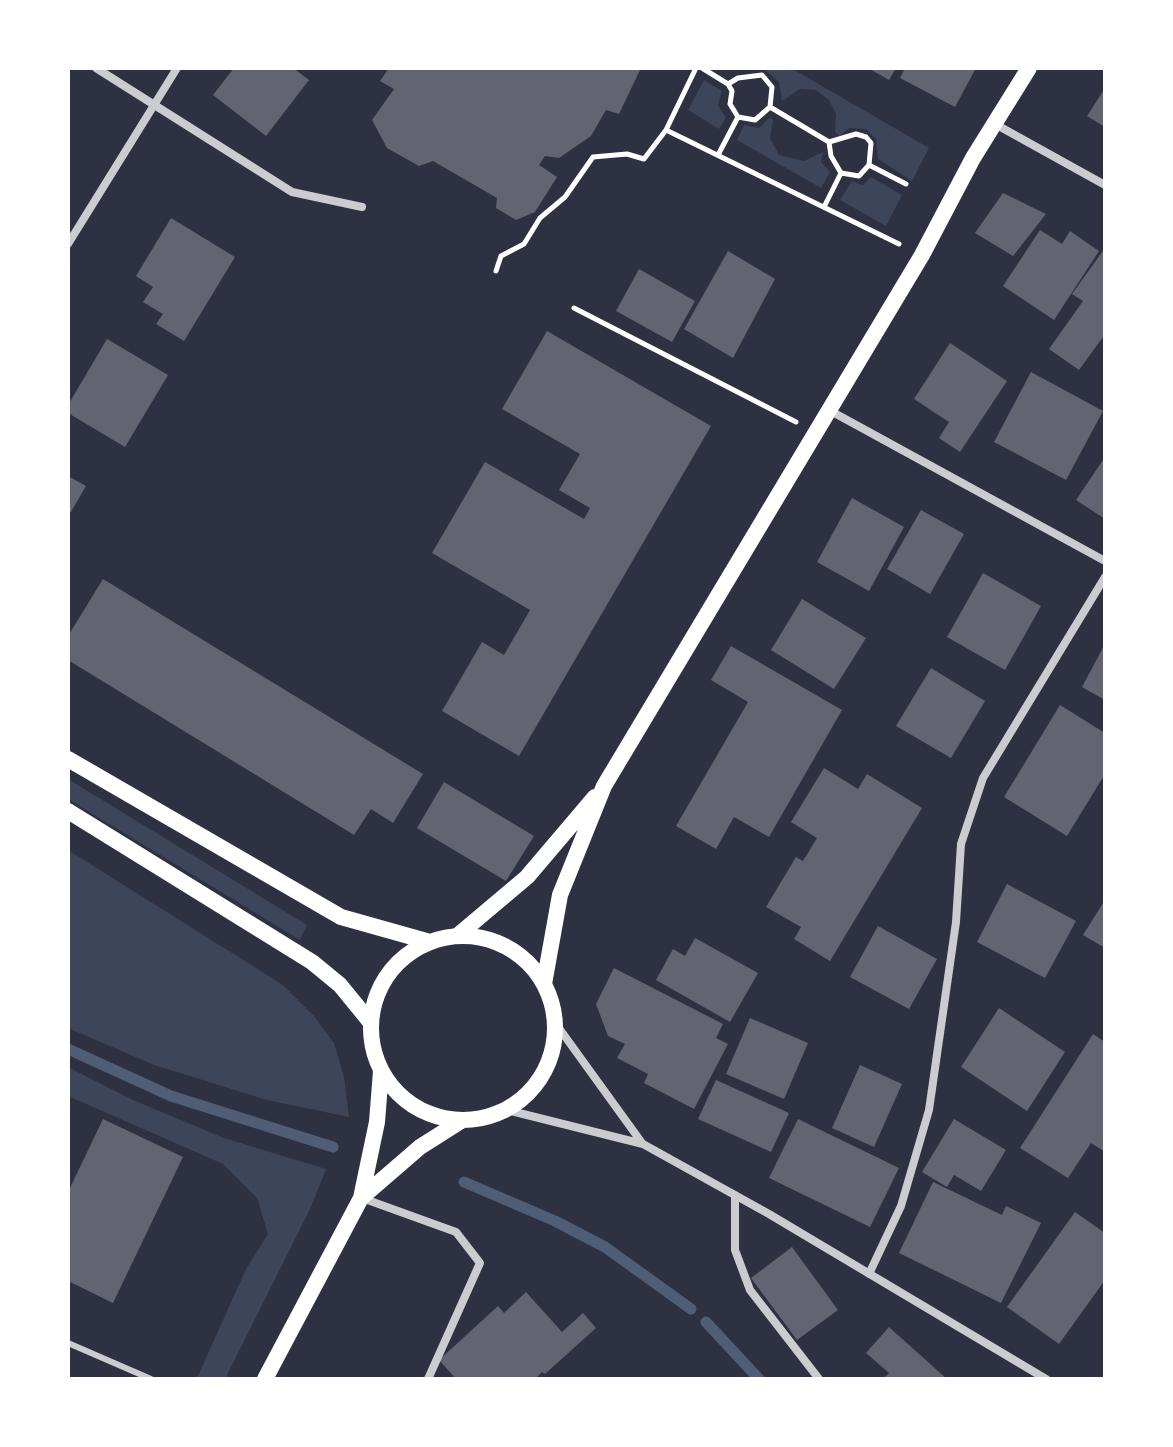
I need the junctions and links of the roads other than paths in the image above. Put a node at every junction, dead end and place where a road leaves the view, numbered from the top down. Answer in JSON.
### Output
{"nodes":[{"id":1,"x":96,"y":68,"type":"edge"},
{"id":2,"x":177,"y":68,"type":"edge"},
{"id":3,"x":1029,"y":68,"type":"edge"},
{"id":4,"x":156,"y":104,"type":"junction"},
{"id":5,"x":995,"y":124,"type":"junction"},
{"id":6,"x":1105,"y":185,"type":"edge"},
{"id":7,"x":362,"y":207,"type":"dead end"},
{"id":8,"x":68,"y":244,"type":"edge"},
{"id":9,"x":827,"y":409,"type":"junction"},
{"id":10,"x":1105,"y":561,"type":"edge"},
{"id":11,"x":1105,"y":577,"type":"edge"},
{"id":12,"x":68,"y":759,"type":"edge"},
{"id":13,"x":604,"y":786,"type":"junction"},
{"id":14,"x":68,"y":811,"type":"edge"},
{"id":15,"x":457,"y":936,"type":"junction"},
{"id":16,"x":430,"y":942,"type":"junction"},
{"id":17,"x":544,"y":984,"type":"junction"},
{"id":18,"x":371,"y":1023,"type":"junction"},
{"id":19,"x":556,"y":1024,"type":"junction"},
{"id":20,"x":381,"y":1071,"type":"junction"},
{"id":21,"x":507,"y":1110,"type":"junction"},
{"id":22,"x":461,"y":1121,"type":"junction"},
{"id":23,"x":643,"y":1144,"type":"junction"},
{"id":24,"x":735,"y":1195,"type":"junction"},
{"id":25,"x":361,"y":1198,"type":"junction"},
{"id":26,"x":869,"y":1274,"type":"junction"},
{"id":27,"x":68,"y":1343,"type":"edge"},
{"id":28,"x":151,"y":1379,"type":"edge"},
{"id":29,"x":265,"y":1379,"type":"edge"},
{"id":30,"x":428,"y":1379,"type":"edge"},
{"id":31,"x":819,"y":1379,"type":"edge"},
{"id":32,"x":1046,"y":1379,"type":"edge"}],
"edges":[{"from":1,"to":4,"type":"street"},
{"from":2,"to":4,"type":"street"},
{"from":3,"to":5,"type":"main road"},
{"from":4,"to":7,"type":"street"},
{"from":4,"to":8,"type":"street"},
{"from":5,"to":6,"type":"street"},
{"from":5,"to":9,"type":"main road"},
{"from":9,"to":10,"type":"street"},
{"from":9,"to":13,"type":"main road"},
{"from":11,"to":26,"type":"street"},
{"from":12,"to":16,"type":"main road"},
{"from":13,"to":15,"type":"main road"},
{"from":13,"to":17,"type":"main road"},
{"from":14,"to":18,"type":"main road"},
{"from":15,"to":16,"type":"main road"},
{"from":15,"to":17,"type":"main road"},
{"from":16,"to":18,"type":"main road"},
{"from":17,"to":19,"type":"main road"},
{"from":18,"to":20,"type":"main road"},
{"from":19,"to":21,"type":"main road"},
{"from":19,"to":23,"type":"street"},
{"from":20,"to":22,"type":"main road"},
{"from":20,"to":25,"type":"main road"},
{"from":21,"to":22,"type":"main road"},
{"from":21,"to":23,"type":"street"},
{"from":22,"to":25,"type":"main road"},
{"from":23,"to":24,"type":"street"},
{"from":24,"to":26,"type":"street"},
{"from":24,"to":31,"type":"street"},
{"from":25,"to":29,"type":"main road"},
{"from":25,"to":30,"type":"street"},
{"from":26,"to":32,"type":"street"},
{"from":27,"to":28,"type":"lane"}]}
